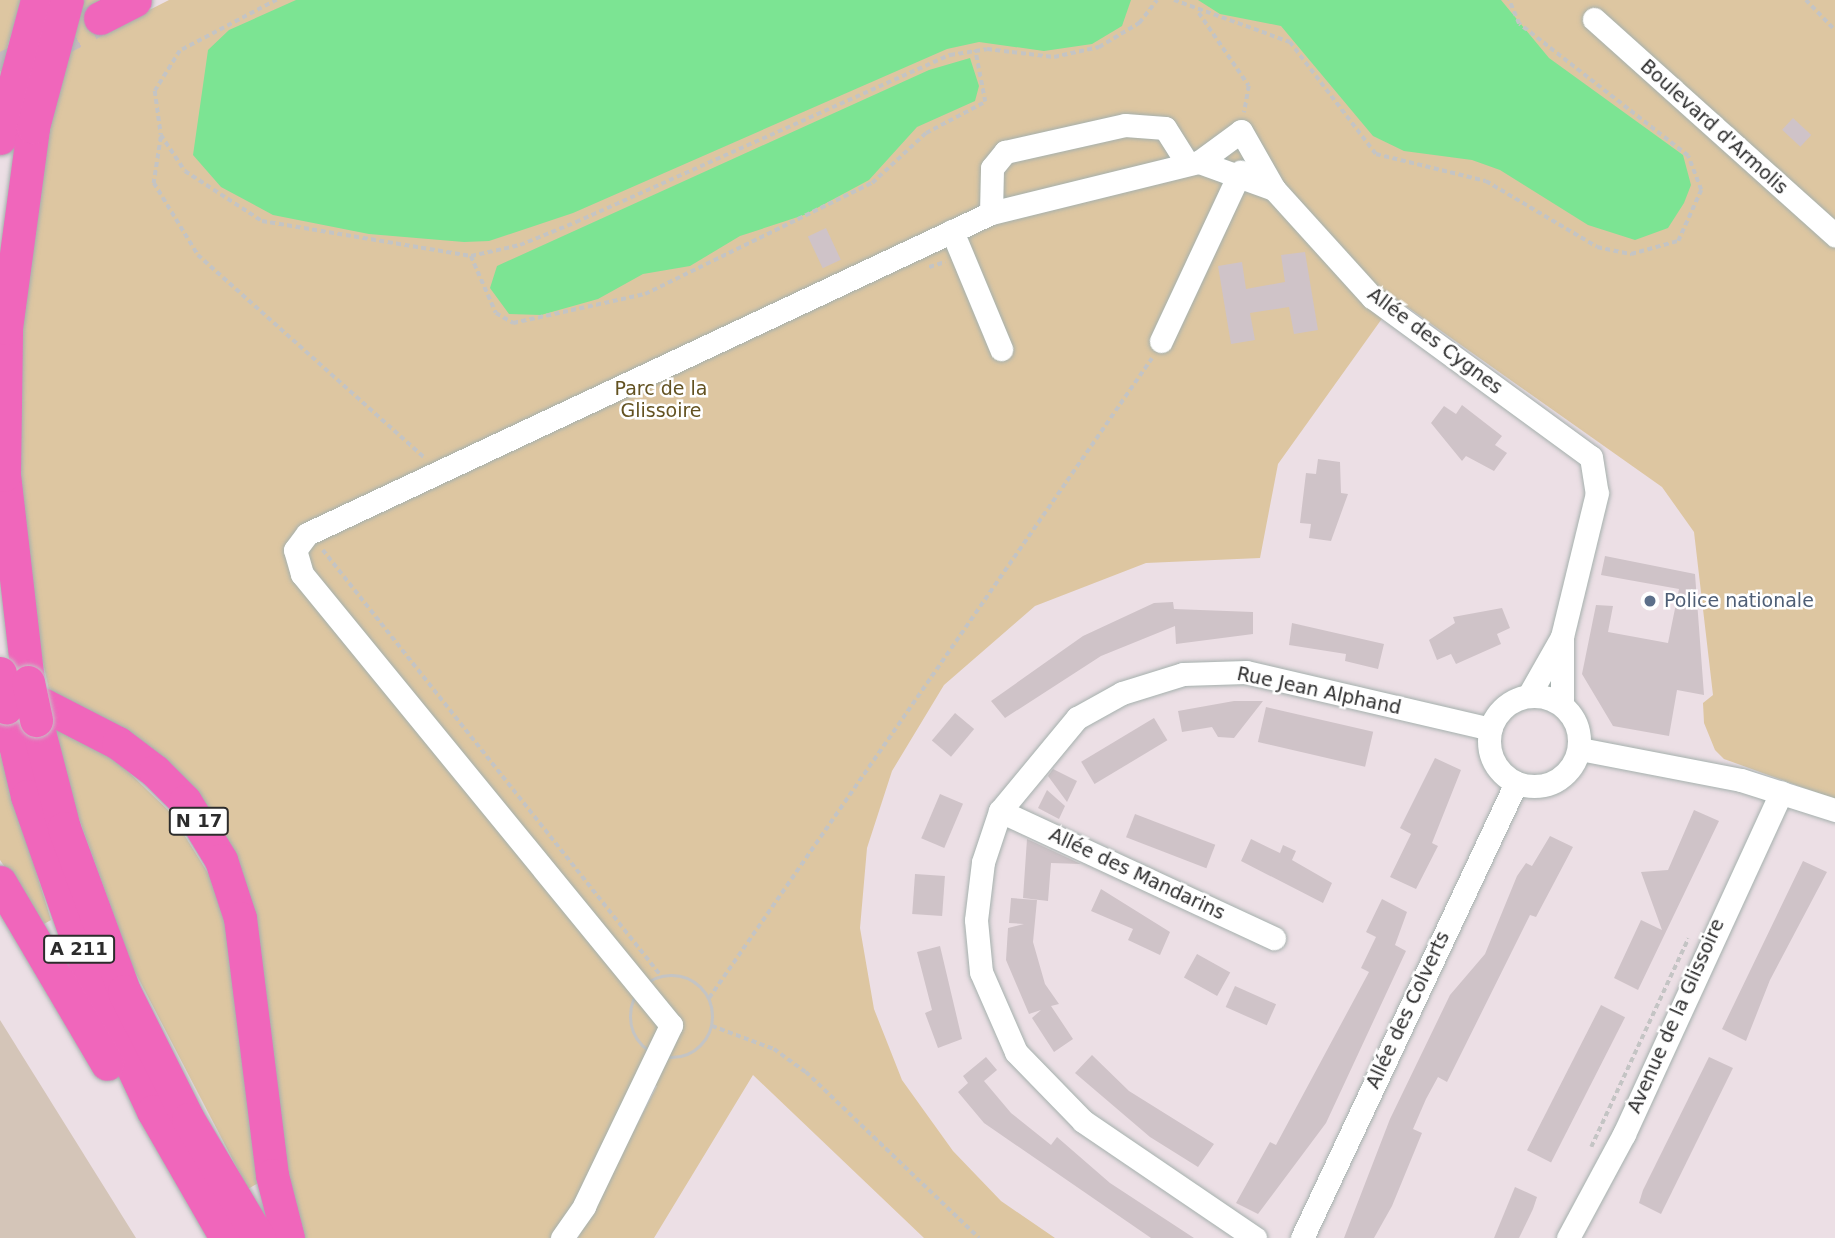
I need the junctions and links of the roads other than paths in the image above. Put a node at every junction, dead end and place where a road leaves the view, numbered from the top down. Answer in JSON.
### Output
{"nodes":[{"id":1,"x":37,"y":0,"type":"edge"},
{"id":2,"x":66,"y":0,"type":"edge"},
{"id":3,"x":135,"y":0,"type":"edge"},
{"id":4,"x":100,"y":18,"type":"tunnel mouth"},
{"id":5,"x":1594,"y":19,"type":"dead end"},
{"id":6,"x":0,"y":138,"type":"edge"},
{"id":7,"x":1193,"y":162,"type":"junction"},
{"id":8,"x":1240,"y":172,"type":"junction"},
{"id":9,"x":1274,"y":189,"type":"junction"},
{"id":10,"x":991,"y":212,"type":"junction"},
{"id":11,"x":953,"y":231,"type":"junction"},
{"id":12,"x":1835,"y":235,"type":"edge"},
{"id":13,"x":1161,"y":341,"type":"road end"},
{"id":14,"x":1001,"y":349,"type":"dead end"},
{"id":15,"x":1562,"y":637,"type":"junction"},
{"id":16,"x":9,"y":686,"type":"edge"},
{"id":17,"x":1529,"y":695,"type":"junction"},
{"id":18,"x":1562,"y":704,"type":"junction"},
{"id":19,"x":1490,"y":729,"type":"junction"},
{"id":20,"x":1580,"y":749,"type":"junction"},
{"id":21,"x":1516,"y":783,"type":"junction"},
{"id":22,"x":1781,"y":792,"type":"junction"},
{"id":23,"x":1835,"y":810,"type":"edge"},
{"id":24,"x":1000,"y":811,"type":"junction"},
{"id":25,"x":0,"y":882,"type":"edge"},
{"id":26,"x":1274,"y":938,"type":"dead end"},
{"id":27,"x":190,"y":1176,"type":"junction"},
{"id":28,"x":226,"y":1238,"type":"edge"},
{"id":29,"x":259,"y":1238,"type":"edge"},
{"id":30,"x":288,"y":1238,"type":"edge"},
{"id":31,"x":562,"y":1238,"type":"edge"},
{"id":32,"x":1255,"y":1238,"type":"edge"},
{"id":33,"x":1302,"y":1238,"type":"edge"},
{"id":34,"x":1569,"y":1238,"type":"edge"}],
"edges":[{"from":1,"to":6,"type":"highway"},
{"from":2,"to":16,"type":"highway","number":"A 211"},
{"from":3,"to":4,"type":"highway"},
{"from":5,"to":12,"type":"street","name":"Boulevard d'Armolis"},
{"from":7,"to":8,"type":"street","name":"Allée des Cygnes"},
{"from":7,"to":9,"type":"street"},
{"from":7,"to":10,"type":"street","name":"Allée des Cygnes"},
{"from":7,"to":10,"type":"street"},
{"from":8,"to":9,"type":"street","name":"Allée des Cygnes"},
{"from":8,"to":13,"type":"street"},
{"from":9,"to":15,"type":"street","name":"Allée des Cygnes"},
{"from":10,"to":11,"type":"street","name":"Allée des Cygnes"},
{"from":11,"to":14,"type":"street"},
{"from":11,"to":31,"type":"street","name":"Allée des Cygnes"},
{"from":15,"to":17,"type":"street","name":"Allée des Cygnes"},
{"from":15,"to":18,"type":"street","name":"Allée des Cygnes"},
{"from":16,"to":27,"type":"highway","number":"A 211"},
{"from":16,"to":29,"type":"highway","number":"A 211","bridge":true},
{"from":16,"to":30,"type":"highway","number":"N 17"},
{"from":17,"to":18,"type":"street"},
{"from":17,"to":19,"type":"street"},
{"from":18,"to":20,"type":"street"},
{"from":19,"to":21,"type":"street"},
{"from":19,"to":24,"type":"street","name":"Rue Jean Alphand"},
{"from":20,"to":21,"type":"street"},
{"from":20,"to":22,"type":"street"},
{"from":21,"to":33,"type":"street","name":"Allée des Colverts"},
{"from":22,"to":23,"type":"street"},
{"from":22,"to":34,"type":"street","name":"Avenue de la Glissoire"},
{"from":24,"to":26,"type":"street","name":"Allée des Mandarins"},
{"from":24,"to":32,"type":"street","name":"Rue Jean Alphand"},
{"from":25,"to":27,"type":"highway"},
{"from":27,"to":28,"type":"highway"}]}
